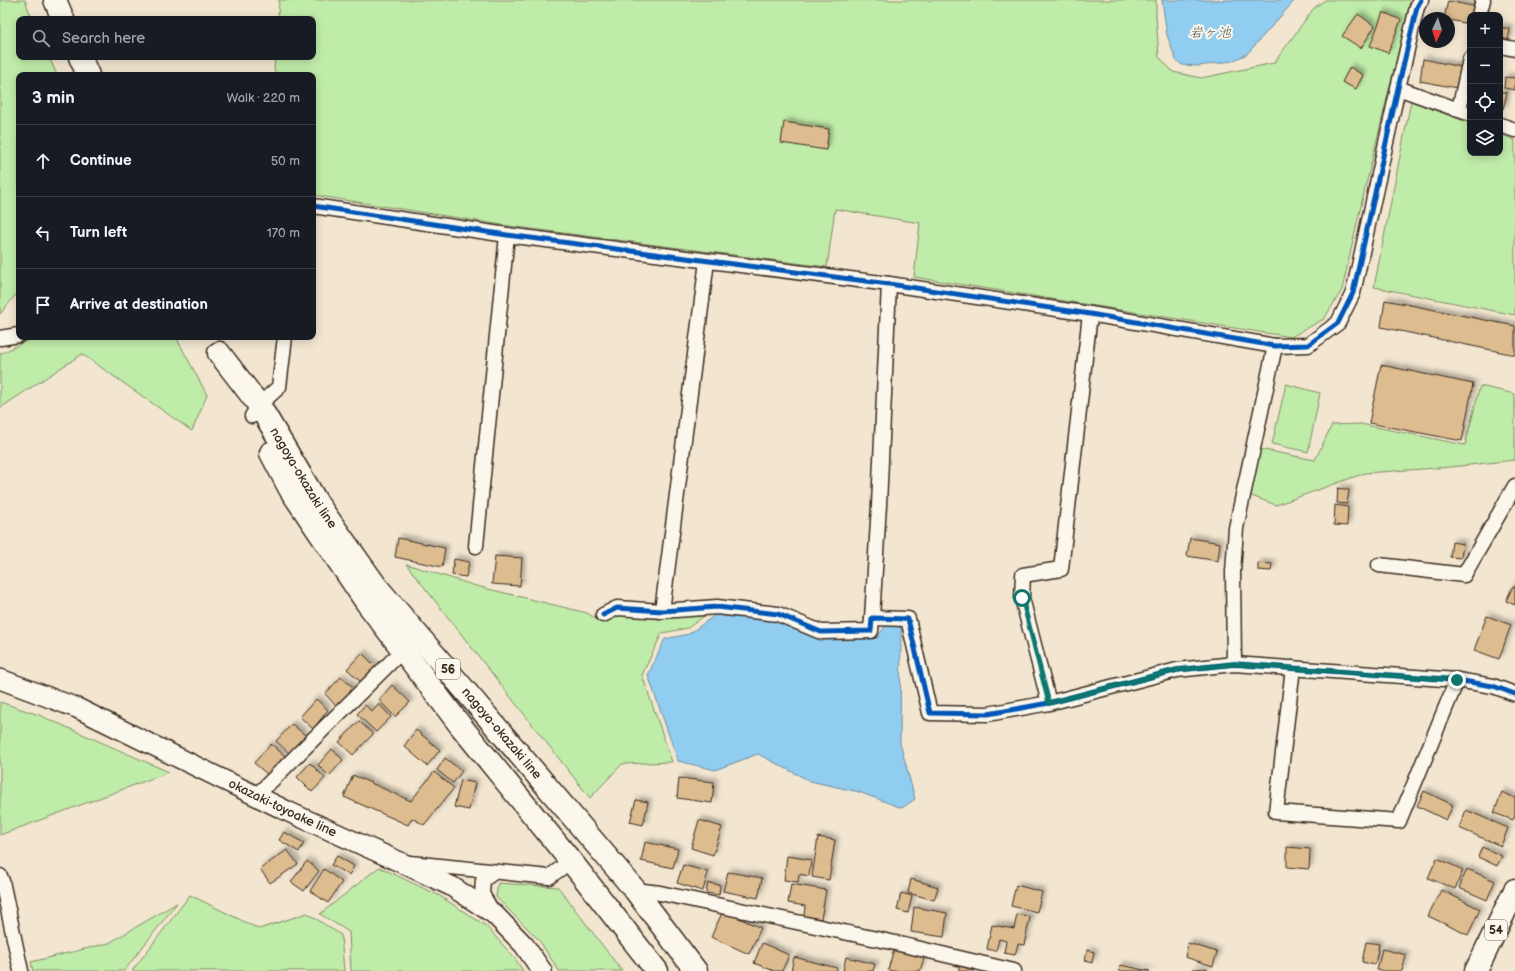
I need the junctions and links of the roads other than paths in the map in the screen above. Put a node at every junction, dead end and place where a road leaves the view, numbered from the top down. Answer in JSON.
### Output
{"nodes":[{"id":1,"x":55,"y":0,"type":"edge"},
{"id":2,"x":1421,"y":0,"type":"edge"},
{"id":3,"x":1483,"y":0,"type":"edge"},
{"id":4,"x":1481,"y":12,"type":"edge"},
{"id":5,"x":62,"y":16,"type":"edge"},
{"id":6,"x":1503,"y":47,"type":"edge"},
{"id":7,"x":1515,"y":49,"type":"edge"},
{"id":8,"x":81,"y":60,"type":"edge"},
{"id":9,"x":87,"y":72,"type":"edge"},
{"id":10,"x":1467,"y":84,"type":"edge"},
{"id":11,"x":1398,"y":88,"type":"junction"},
{"id":12,"x":1464,"y":112,"type":"edge"},
{"id":13,"x":1503,"y":126,"type":"edge"},
{"id":14,"x":1515,"y":130,"type":"edge"},
{"id":15,"x":316,"y":206,"type":"edge"},
{"id":16,"x":507,"y":235,"type":"junction"},
{"id":17,"x":706,"y":261,"type":"junction"},
{"id":18,"x":889,"y":284,"type":"junction"},
{"id":19,"x":1090,"y":314,"type":"junction"},
{"id":20,"x":16,"y":335,"type":"edge"},
{"id":21,"x":0,"y":338,"type":"edge"},
{"id":22,"x":285,"y":340,"type":"edge"},
{"id":23,"x":214,"y":345,"type":"edge"},
{"id":24,"x":1275,"y":346,"type":"junction"},
{"id":25,"x":255,"y":411,"type":"junction"},
{"id":26,"x":1515,"y":486,"type":"edge"},
{"id":27,"x":476,"y":546,"type":"dead end"},
{"id":28,"x":1379,"y":565,"type":"dead end"},
{"id":29,"x":662,"y":611,"type":"junction"},
{"id":30,"x":603,"y":615,"type":"dead end"},
{"id":31,"x":872,"y":618,"type":"junction"},
{"id":32,"x":403,"y":650,"type":"junction"},
{"id":33,"x":1234,"y":664,"type":"junction"},
{"id":34,"x":1293,"y":668,"type":"junction"},
{"id":35,"x":0,"y":679,"type":"edge"},
{"id":36,"x":1457,"y":680,"type":"junction"},
{"id":37,"x":1515,"y":694,"type":"edge"},
{"id":38,"x":1049,"y":703,"type":"junction"},
{"id":39,"x":256,"y":796,"type":"junction"},
{"id":40,"x":571,"y":861,"type":"junction"},
{"id":41,"x":400,"y":862,"type":"junction"},
{"id":42,"x":494,"y":872,"type":"junction"},
{"id":43,"x":0,"y":876,"type":"edge"},
{"id":44,"x":636,"y":890,"type":"junction"},
{"id":45,"x":1515,"y":890,"type":"edge"},
{"id":46,"x":494,"y":914,"type":"junction"},
{"id":47,"x":21,"y":971,"type":"edge"},
{"id":48,"x":542,"y":971,"type":"edge"},
{"id":49,"x":657,"y":971,"type":"edge"},
{"id":50,"x":696,"y":971,"type":"edge"},
{"id":51,"x":1014,"y":971,"type":"edge"},
{"id":52,"x":1476,"y":971,"type":"edge"}],
"edges":[{"from":1,"to":5,"type":"main road"},
{"from":2,"to":11,"type":"street"},
{"from":3,"to":4,"type":"street"},
{"from":6,"to":7,"type":"street"},
{"from":8,"to":9,"type":"main road"},
{"from":10,"to":12,"type":"street"},
{"from":11,"to":12,"type":"street"},
{"from":11,"to":24,"type":"street"},
{"from":13,"to":14,"type":"street"},
{"from":15,"to":16,"type":"street"},
{"from":16,"to":17,"type":"street"},
{"from":16,"to":27,"type":"street"},
{"from":17,"to":18,"type":"street"},
{"from":17,"to":29,"type":"street"},
{"from":18,"to":19,"type":"street"},
{"from":18,"to":31,"type":"street"},
{"from":19,"to":24,"type":"street"},
{"from":19,"to":38,"type":"street"},
{"from":20,"to":21,"type":"street"},
{"from":22,"to":25,"type":"street"},
{"from":23,"to":25,"type":"main road","name":"nagoya-okazaki line","number":"56"},
{"from":24,"to":33,"type":"street"},
{"from":25,"to":32,"type":"main road","name":"nagoya-okazaki line","number":"56"},
{"from":25,"to":44,"type":"main road","name":"nagoya-okazaki line","number":"56"},
{"from":26,"to":28,"type":"street"},
{"from":29,"to":30,"type":"street"},
{"from":29,"to":31,"type":"street"},
{"from":31,"to":38,"type":"street"},
{"from":32,"to":39,"type":"street"},
{"from":32,"to":40,"type":"main road","name":"nagoya-okazaki line","number":"56"},
{"from":33,"to":34,"type":"street"},
{"from":33,"to":38,"type":"street"},
{"from":34,"to":36,"type":"street"},
{"from":34,"to":36,"type":"street"},
{"from":35,"to":39,"type":"main road","name":"okazaki-toyoake line"},
{"from":36,"to":37,"type":"street"},
{"from":39,"to":41,"type":"main road","name":"okazaki-toyoake line"},
{"from":40,"to":42,"type":"street"},
{"from":40,"to":49,"type":"main road","name":"nagoya-okazaki line","number":"56"},
{"from":41,"to":42,"type":"street"},
{"from":41,"to":46,"type":"main road","name":"okazaki-toyoake line"},
{"from":42,"to":46,"type":"street"},
{"from":43,"to":47,"type":"street"},
{"from":44,"to":50,"type":"main road","name":"nagoya-okazaki line","number":"56"},
{"from":44,"to":51,"type":"street"},
{"from":45,"to":52,"type":"main road","number":"54"},
{"from":46,"to":48,"type":"main road","name":"okazaki-toyoake line"}]}
